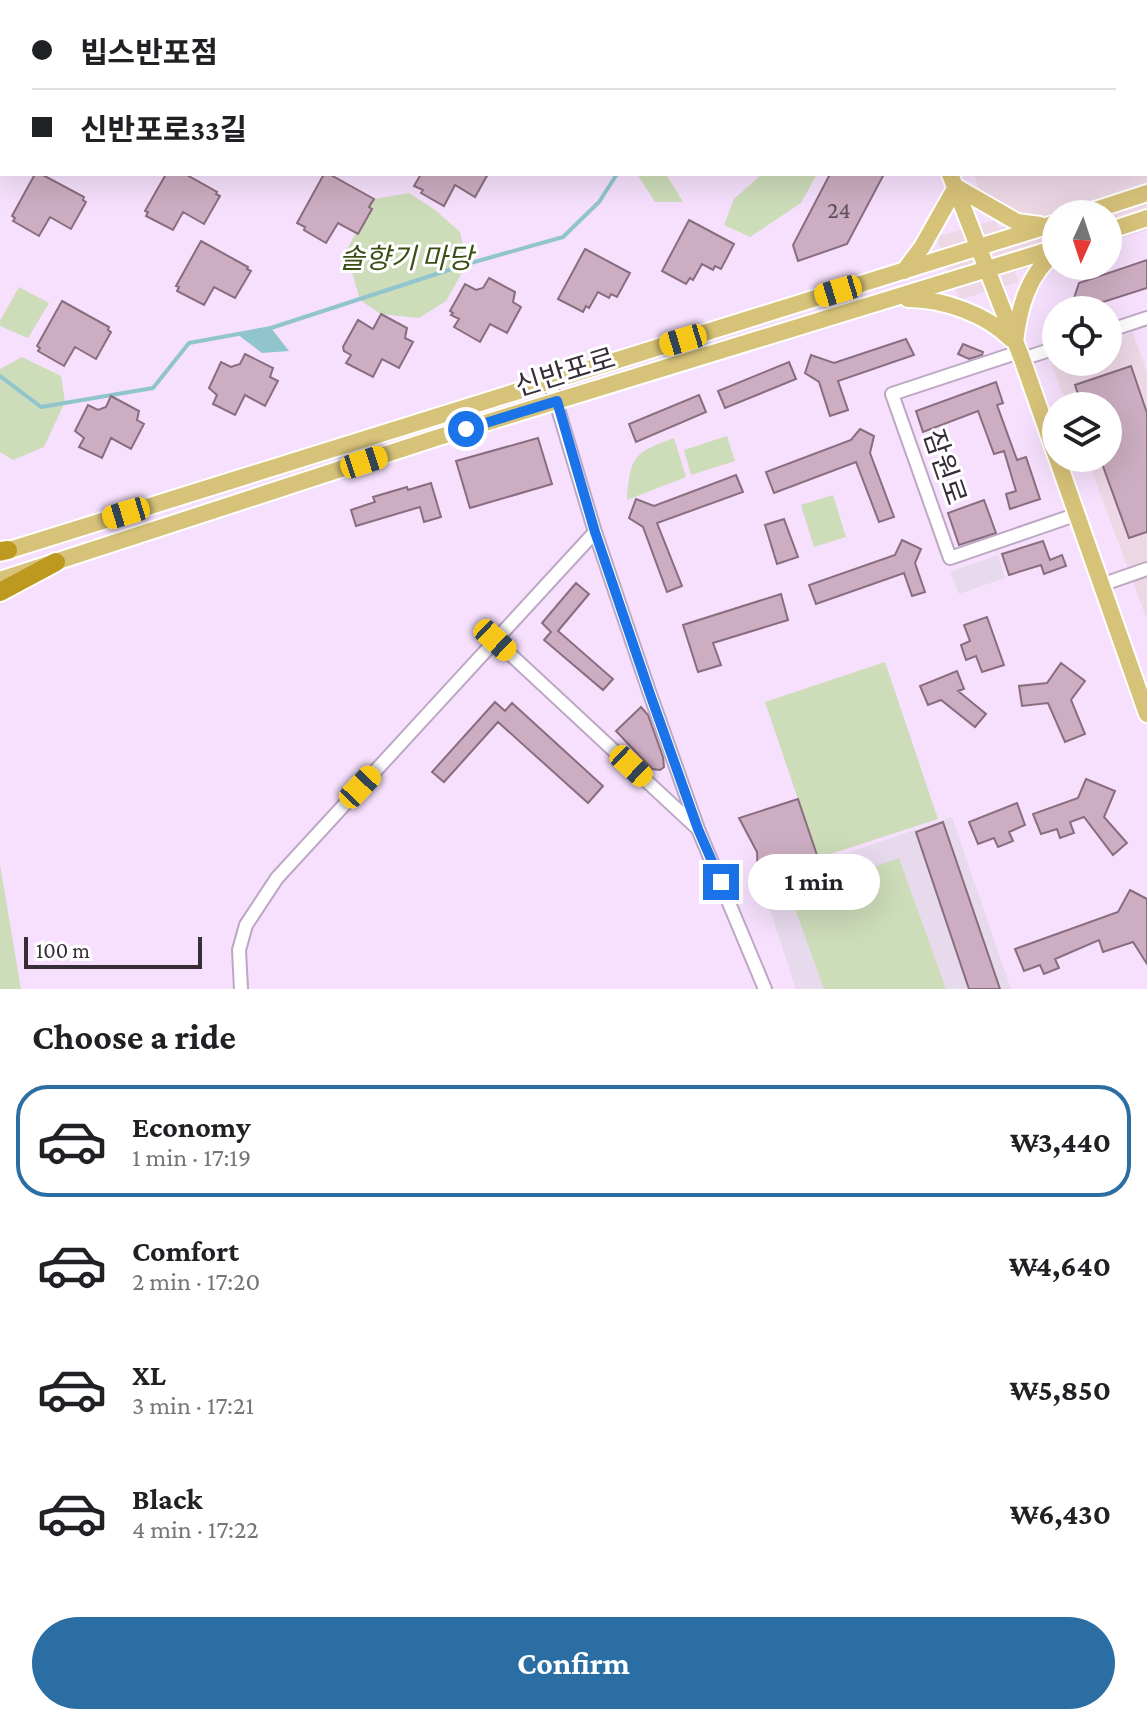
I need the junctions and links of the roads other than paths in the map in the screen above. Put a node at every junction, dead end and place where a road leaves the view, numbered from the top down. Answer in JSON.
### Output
{"nodes":[{"id":1,"x":953,"y":181,"type":"edge"},
{"id":2,"x":1147,"y":193,"type":"edge"},
{"id":3,"x":1122,"y":201,"type":"edge"},
{"id":4,"x":1147,"y":218,"type":"edge"},
{"id":5,"x":1042,"y":224,"type":"edge"},
{"id":6,"x":1122,"y":226,"type":"edge"},
{"id":7,"x":1042,"y":227,"type":"edge"},
{"id":8,"x":979,"y":248,"type":"junction"},
{"id":9,"x":1042,"y":254,"type":"edge"},
{"id":10,"x":1042,"y":266,"type":"edge"},
{"id":11,"x":987,"y":270,"type":"junction"},
{"id":12,"x":903,"y":271,"type":"junction"},
{"id":13,"x":889,"y":300,"type":"junction"},
{"id":14,"x":1147,"y":318,"type":"edge"},
{"id":15,"x":1122,"y":326,"type":"edge"},
{"id":16,"x":1042,"y":350,"type":"edge"},
{"id":17,"x":1019,"y":352,"type":"junction"},
{"id":18,"x":550,"y":382,"type":"junction"},
{"id":19,"x":557,"y":401,"type":"junction"},
{"id":20,"x":1075,"y":515,"type":"junction"},
{"id":21,"x":595,"y":532,"type":"junction"},
{"id":22,"x":3,"y":551,"type":"edge"},
{"id":23,"x":56,"y":562,"type":"junction"},
{"id":24,"x":1147,"y":569,"type":"edge"},
{"id":25,"x":0,"y":580,"type":"edge"},
{"id":26,"x":1101,"y":585,"type":"junction"},
{"id":27,"x":0,"y":592,"type":"edge"},
{"id":28,"x":495,"y":640,"type":"junction"},
{"id":29,"x":1147,"y":714,"type":"edge"},
{"id":30,"x":698,"y":829,"type":"junction"},
{"id":31,"x":241,"y":989,"type":"edge"},
{"id":32,"x":765,"y":989,"type":"edge"}],
"edges":[{"from":1,"to":5,"type":"main road"},
{"from":1,"to":8,"type":"main road"},
{"from":1,"to":12,"type":"main road"},
{"from":2,"to":3,"type":"main road"},
{"from":4,"to":6,"type":"main road"},
{"from":7,"to":8,"type":"main road","name":"신반포로"},
{"from":8,"to":11,"type":"main road"},
{"from":8,"to":12,"type":"main road","name":"신반포로"},
{"from":9,"to":11,"type":"main road","name":"신반포로"},
{"from":10,"to":17,"type":"main road"},
{"from":11,"to":13,"type":"main road","name":"신반포로"},
{"from":11,"to":17,"type":"main road"},
{"from":12,"to":18,"type":"main road","name":"신반포로"},
{"from":13,"to":17,"type":"main road"},
{"from":13,"to":19,"type":"main road","name":"신반포로"},
{"from":14,"to":15,"type":"street"},
{"from":16,"to":17,"type":"street","name":"잠원로"},
{"from":17,"to":20,"type":"main road"},
{"from":17,"to":20,"type":"street","name":"잠원로"},
{"from":18,"to":19,"type":"street"},
{"from":18,"to":22,"type":"main road","name":"신반포로"},
{"from":19,"to":21,"type":"street"},
{"from":19,"to":23,"type":"main road","name":"신반포로"},
{"from":20,"to":26,"type":"main road"},
{"from":21,"to":28,"type":"street"},
{"from":21,"to":30,"type":"street"},
{"from":23,"to":25,"type":"main road","name":"신반포로"},
{"from":23,"to":27,"type":"highway"},
{"from":24,"to":26,"type":"street"},
{"from":26,"to":29,"type":"main road"},
{"from":28,"to":30,"type":"street"},
{"from":28,"to":31,"type":"street"},
{"from":30,"to":32,"type":"street"}]}
